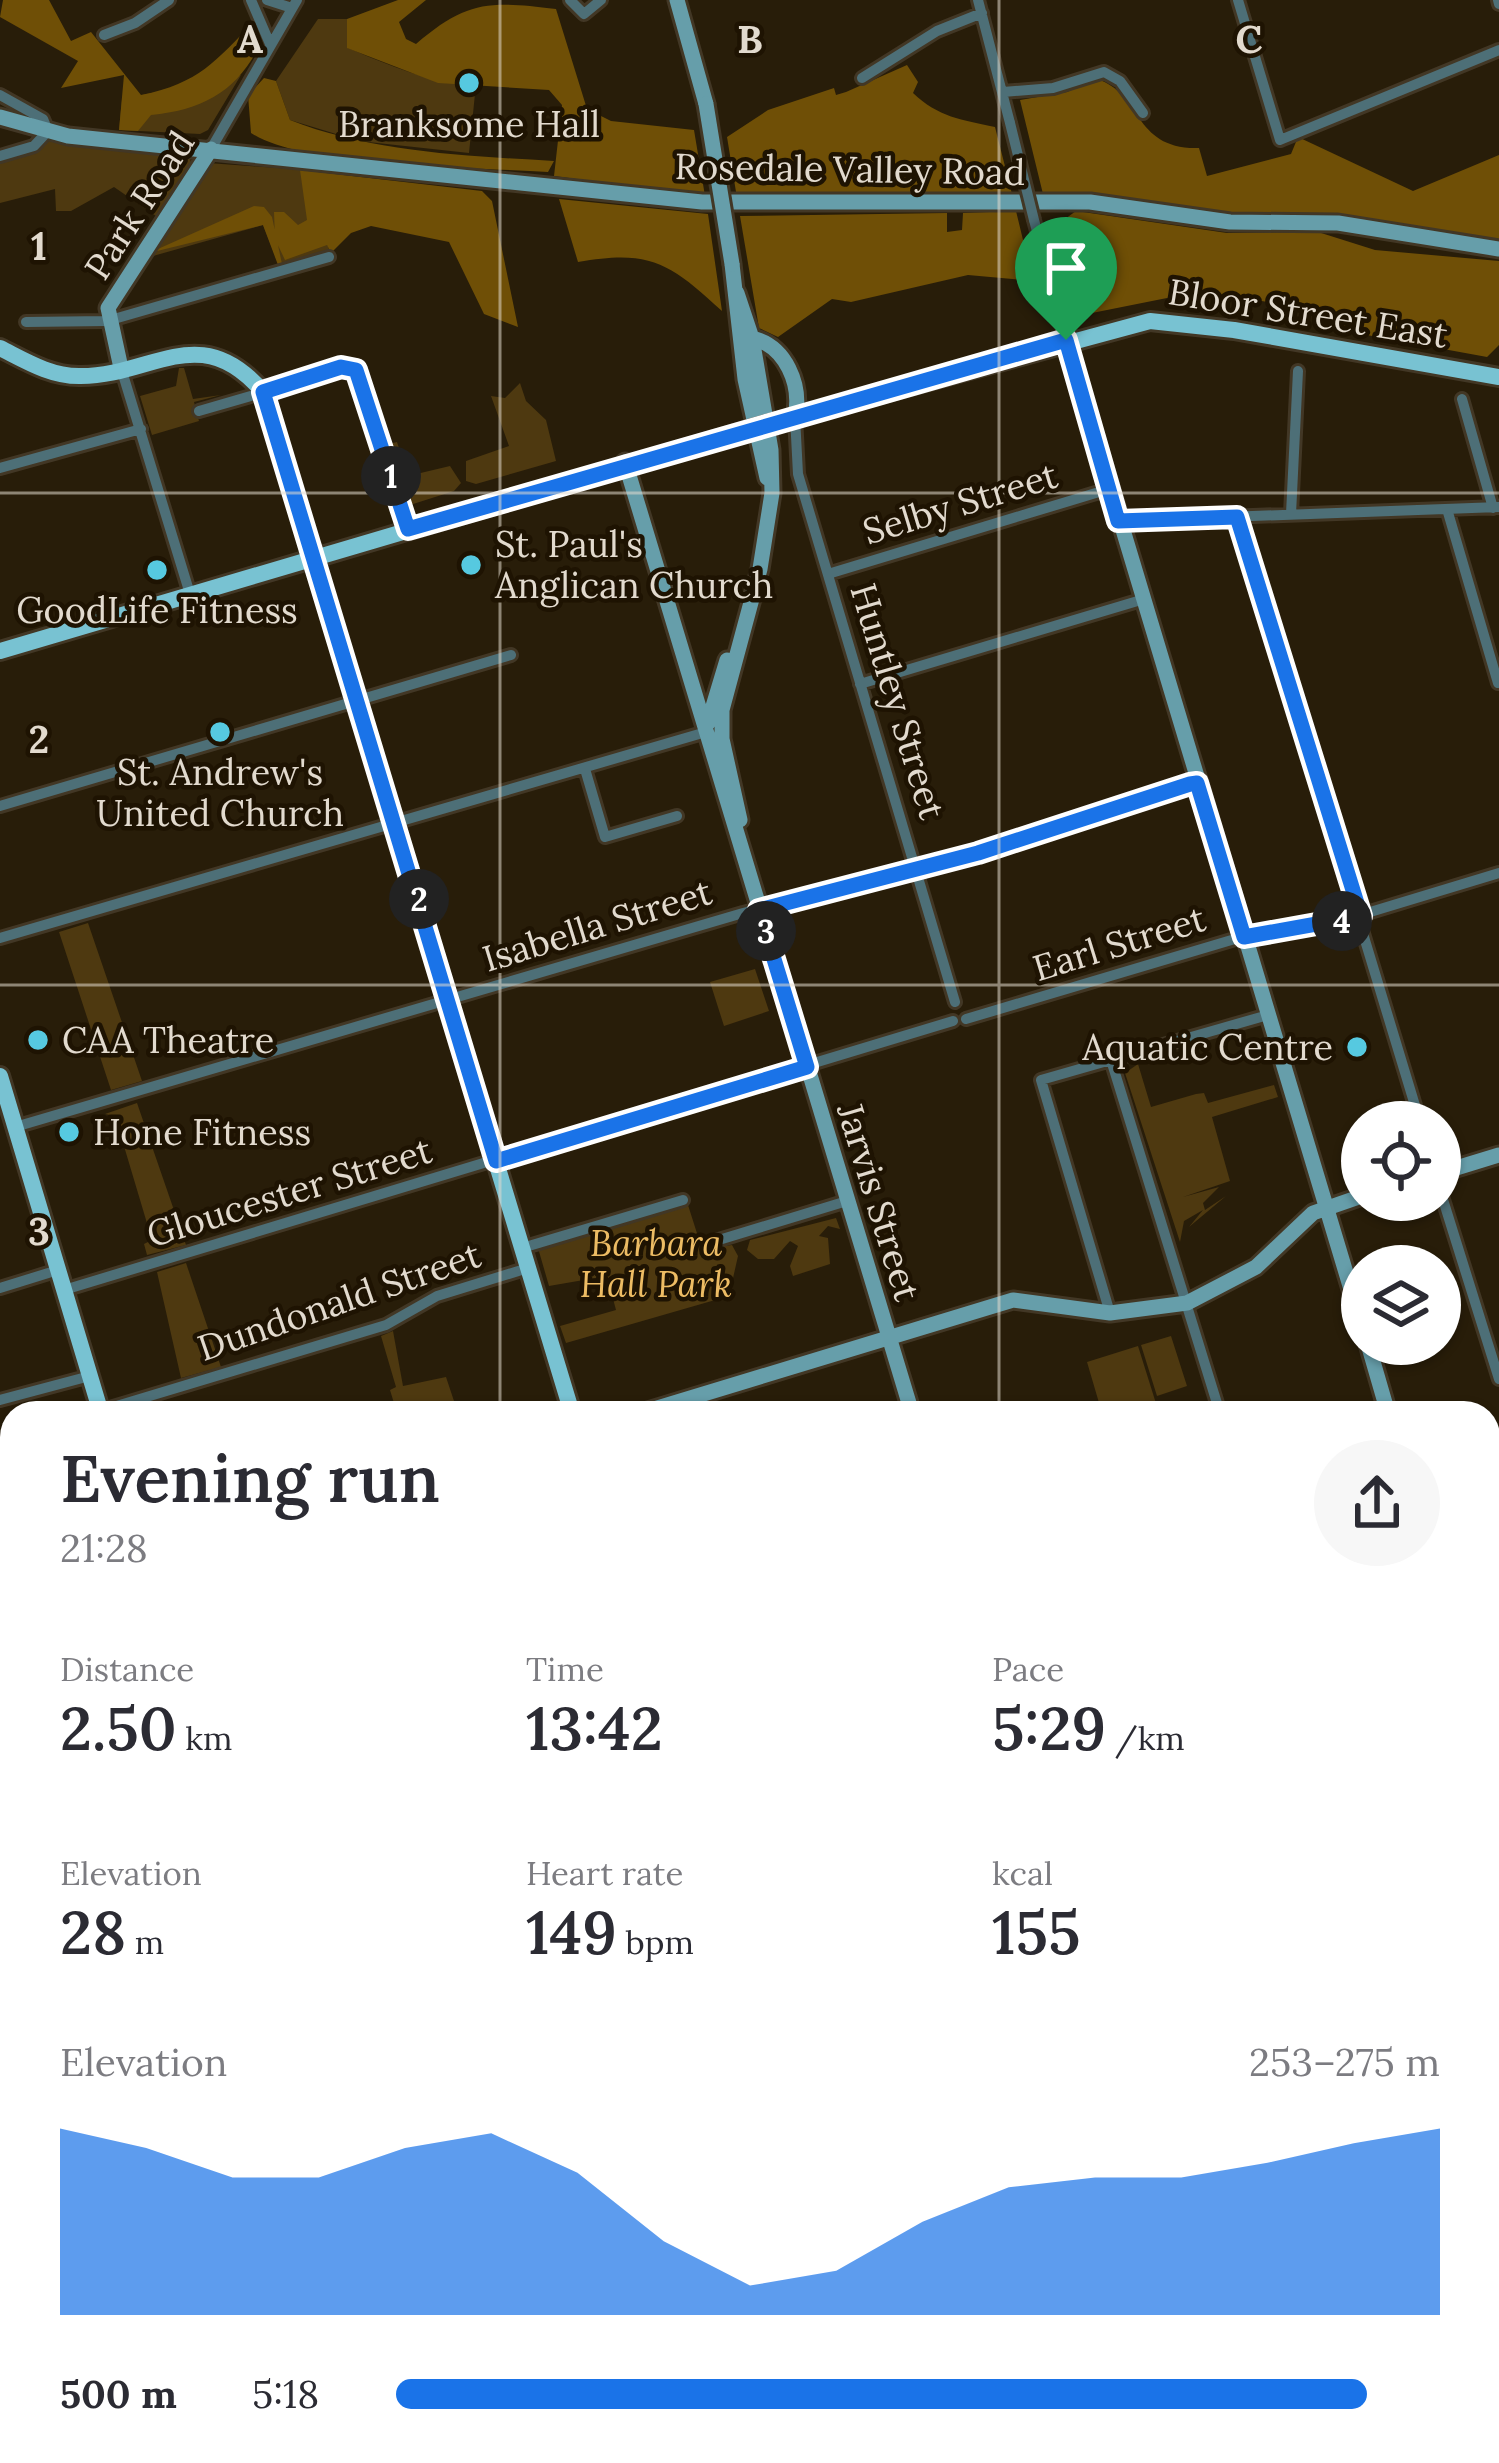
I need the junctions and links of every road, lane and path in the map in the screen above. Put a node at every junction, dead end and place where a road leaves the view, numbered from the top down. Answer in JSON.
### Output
{"nodes":[{"id":1,"x":169,"y":0,"type":"edge"},
{"id":2,"x":250,"y":0,"type":"edge"},
{"id":3,"x":267,"y":0,"type":"edge"},
{"id":4,"x":570,"y":0,"type":"edge"},
{"id":5,"x":602,"y":0,"type":"edge"},
{"id":6,"x":677,"y":0,"type":"edge"},
{"id":7,"x":1238,"y":0,"type":"edge"},
{"id":8,"x":294,"y":4,"type":"edge"},
{"id":9,"x":980,"y":6,"type":"edge"},
{"id":10,"x":104,"y":34,"type":"dead end"},
{"id":11,"x":270,"y":44,"type":"junction"},
{"id":12,"x":1499,"y":50,"type":"edge"},
{"id":13,"x":862,"y":78,"type":"dead end"},
{"id":14,"x":1003,"y":92,"type":"junction"},
{"id":15,"x":0,"y":95,"type":"edge"},
{"id":16,"x":1143,"y":113,"type":"dead end"},
{"id":17,"x":0,"y":117,"type":"edge"},
{"id":18,"x":48,"y":131,"type":"junction"},
{"id":19,"x":211,"y":149,"type":"junction"},
{"id":20,"x":0,"y":156,"type":"edge"},
{"id":21,"x":1499,"y":248,"type":"edge"},
{"id":22,"x":329,"y":257,"type":"dead end"},
{"id":23,"x":737,"y":293,"type":"junction"},
{"id":24,"x":107,"y":321,"type":"junction"},
{"id":25,"x":26,"y":322,"type":"dead end"},
{"id":26,"x":752,"y":338,"type":"junction"},
{"id":27,"x":1066,"y":340,"type":"junction"},
{"id":28,"x":0,"y":348,"type":"edge"},
{"id":29,"x":121,"y":368,"type":"junction"},
{"id":30,"x":1298,"y":371,"type":"dead end"},
{"id":31,"x":1499,"y":377,"type":"edge"},
{"id":32,"x":263,"y":392,"type":"junction"},
{"id":33,"x":1462,"y":399,"type":"dead end"},
{"id":34,"x":199,"y":411,"type":"dead end"},
{"id":35,"x":788,"y":419,"type":"junction"},
{"id":36,"x":140,"y":428,"type":"junction"},
{"id":37,"x":625,"y":462,"type":"junction"},
{"id":38,"x":0,"y":468,"type":"edge"},
{"id":39,"x":1109,"y":489,"type":"junction"},
{"id":40,"x":772,"y":493,"type":"junction"},
{"id":41,"x":1496,"y":508,"type":"edge"},
{"id":42,"x":1447,"y":509,"type":"junction"},
{"id":43,"x":1291,"y":514,"type":"junction"},
{"id":44,"x":1237,"y":517,"type":"junction"},
{"id":45,"x":1118,"y":521,"type":"junction"},
{"id":46,"x":408,"y":529,"type":"junction"},
{"id":47,"x":316,"y":557,"type":"junction"},
{"id":48,"x":828,"y":574,"type":"junction"},
{"id":49,"x":190,"y":594,"type":"junction"},
{"id":50,"x":753,"y":596,"type":"junction"},
{"id":51,"x":1141,"y":600,"type":"junction"},
{"id":52,"x":670,"y":614,"type":"junction"},
{"id":53,"x":0,"y":651,"type":"edge"},
{"id":54,"x":511,"y":655,"type":"dead end"},
{"id":55,"x":689,"y":662,"type":"junction"},
{"id":56,"x":724,"y":669,"type":"junction"},
{"id":57,"x":1498,"y":683,"type":"edge"},
{"id":58,"x":860,"y":684,"type":"junction"},
{"id":59,"x":360,"y":700,"type":"junction"},
{"id":60,"x":706,"y":732,"type":"junction"},
{"id":61,"x":585,"y":769,"type":"junction"},
{"id":62,"x":1197,"y":783,"type":"junction"},
{"id":63,"x":5,"y":805,"type":"edge"},
{"id":64,"x":677,"y":816,"type":"dead end"},
{"id":65,"x":397,"y":824,"type":"junction"},
{"id":66,"x":744,"y":859,"type":"junction"},
{"id":67,"x":917,"y":868,"type":"junction"},
{"id":68,"x":1499,"y":873,"type":"edge"},
{"id":69,"x":759,"y":910,"type":"junction"},
{"id":70,"x":1361,"y":916,"type":"junction"},
{"id":71,"x":1244,"y":937,"type":"junction"},
{"id":72,"x":0,"y":938,"type":"edge"},
{"id":73,"x":448,"y":1000,"type":"junction"},
{"id":74,"x":955,"y":1002,"type":"dead end"},
{"id":75,"x":1268,"y":1015,"type":"junction"},
{"id":76,"x":1111,"y":1060,"type":"junction"},
{"id":77,"x":807,"y":1067,"type":"junction"},
{"id":78,"x":0,"y":1076,"type":"edge"},
{"id":79,"x":1414,"y":1101,"type":"edge"},
{"id":80,"x":15,"y":1127,"type":"junction"},
{"id":81,"x":1499,"y":1155,"type":"edge"},
{"id":82,"x":496,"y":1161,"type":"junction"},
{"id":83,"x":1461,"y":1167,"type":"edge"},
{"id":84,"x":683,"y":1200,"type":"dead end"},
{"id":85,"x":847,"y":1201,"type":"junction"},
{"id":86,"x":1341,"y":1203,"type":"edge"},
{"id":87,"x":1327,"y":1208,"type":"junction"},
{"id":88,"x":1450,"y":1221,"type":"edge"},
{"id":89,"x":709,"y":1243,"type":"dead end"},
{"id":90,"x":522,"y":1248,"type":"junction"},
{"id":91,"x":1341,"y":1255,"type":"edge"},
{"id":92,"x":528,"y":1268,"type":"junction"},
{"id":93,"x":58,"y":1270,"type":"junction"},
{"id":94,"x":0,"y":1288,"type":"edge"},
{"id":95,"x":64,"y":1290,"type":"junction"},
{"id":96,"x":1187,"y":1304,"type":"junction"},
{"id":97,"x":1109,"y":1313,"type":"junction"},
{"id":98,"x":889,"y":1337,"type":"junction"},
{"id":99,"x":1373,"y":1365,"type":"edge"},
{"id":100,"x":90,"y":1376,"type":"junction"},
{"id":101,"x":1499,"y":1378,"type":"edge"},
{"id":102,"x":0,"y":1400,"type":"edge"},
{"id":103,"x":97,"y":1401,"type":"edge"},
{"id":104,"x":136,"y":1401,"type":"edge"},
{"id":105,"x":568,"y":1401,"type":"edge"},
{"id":106,"x":680,"y":1401,"type":"edge"},
{"id":107,"x":908,"y":1401,"type":"edge"},
{"id":108,"x":1216,"y":1401,"type":"edge"},
{"id":109,"x":1384,"y":1401,"type":"edge"}],
"edges":[{"from":1,"to":10,"type":"street"},
{"from":2,"to":11,"type":"street"},
{"from":3,"to":8,"type":"street"},
{"from":4,"to":5,"type":"street"},
{"from":6,"to":23,"type":"street","bridge":true},
{"from":7,"to":12,"type":"street"},
{"from":8,"to":11,"type":"street","name":"Park Road"},
{"from":9,"to":13,"type":"street"},
{"from":9,"to":14,"type":"street"},
{"from":11,"to":19,"type":"street","name":"Park Road"},
{"from":14,"to":16,"type":"street"},
{"from":14,"to":27,"type":"street","bridge":true},
{"from":15,"to":18,"type":"street"},
{"from":17,"to":18,"type":"street","name":"Rosedale Valley Road"},
{"from":18,"to":19,"type":"street","name":"Rosedale Valley Road"},
{"from":18,"to":20,"type":"street"},
{"from":19,"to":21,"type":"street","name":"Rosedale Valley Road"},
{"from":19,"to":24,"type":"street","name":"Park Road"},
{"from":22,"to":24,"type":"street"},
{"from":23,"to":26,"type":"street"},
{"from":23,"to":40,"type":"street"},
{"from":24,"to":25,"type":"street"},
{"from":24,"to":29,"type":"street","name":"Park Road"},
{"from":26,"to":35,"type":"street"},
{"from":26,"to":40,"type":"street"},
{"from":27,"to":31,"type":"main road","name":"Bloor Street East"},
{"from":27,"to":35,"type":"main road","name":"Bloor Street East"},
{"from":27,"to":39,"type":"street"},
{"from":28,"to":29,"type":"main road"},
{"from":29,"to":32,"type":"main road"},
{"from":29,"to":36,"type":"street","name":"Park Road"},
{"from":30,"to":43,"type":"street"},
{"from":32,"to":34,"type":"street"},
{"from":32,"to":46,"type":"street"},
{"from":32,"to":47,"type":"main road"},
{"from":33,"to":41,"type":"street"},
{"from":35,"to":37,"type":"main road","name":"Bloor Street East","bridge":true},
{"from":35,"to":48,"type":"street","name":"Huntley Street"},
{"from":36,"to":38,"type":"street"},
{"from":36,"to":49,"type":"street","name":"Park Road"},
{"from":37,"to":46,"type":"main road","name":"Bloor Street East"},
{"from":37,"to":52,"type":"street"},
{"from":39,"to":45,"type":"street"},
{"from":39,"to":48,"type":"street","name":"Selby Street"},
{"from":40,"to":50,"type":"street"},
{"from":41,"to":42,"type":"street"},
{"from":42,"to":43,"type":"street"},
{"from":42,"to":57,"type":"street"},
{"from":43,"to":44,"type":"street"},
{"from":44,"to":45,"type":"street"},
{"from":44,"to":70,"type":"street"},
{"from":45,"to":51,"type":"street"},
{"from":46,"to":47,"type":"main road","name":"Bloor Street East"},
{"from":47,"to":49,"type":"main road","name":"Bloor Street East"},
{"from":47,"to":59,"type":"main road"},
{"from":48,"to":58,"type":"street","name":"Huntley Street"},
{"from":49,"to":53,"type":"main road","name":"Bloor Street East"},
{"from":50,"to":56,"type":"street"},
{"from":50,"to":66,"type":"street"},
{"from":51,"to":58,"type":"street"},
{"from":51,"to":62,"type":"street"},
{"from":52,"to":55,"type":"street"},
{"from":52,"to":60,"type":"street"},
{"from":54,"to":59,"type":"street"},
{"from":55,"to":56,"type":"street"},
{"from":55,"to":60,"type":"street"},
{"from":56,"to":60,"type":"street"},
{"from":58,"to":67,"type":"street","name":"Huntley Street"},
{"from":59,"to":63,"type":"street"},
{"from":59,"to":65,"type":"main road"},
{"from":60,"to":61,"type":"street"},
{"from":60,"to":66,"type":"street","name":"Jarvis Street"},
{"from":61,"to":64,"type":"street"},
{"from":61,"to":65,"type":"street"},
{"from":62,"to":67,"type":"street","name":"Isabella Street"},
{"from":62,"to":71,"type":"street"},
{"from":65,"to":72,"type":"street"},
{"from":65,"to":73,"type":"main road"},
{"from":66,"to":69,"type":"street","name":"Jarvis Street"},
{"from":67,"to":69,"type":"street","name":"Isabella Street"},
{"from":67,"to":74,"type":"street","name":"Huntley Street"},
{"from":68,"to":70,"type":"street","name":"Earl Street"},
{"from":69,"to":73,"type":"street","name":"Isabella Street"},
{"from":69,"to":77,"type":"street","name":"Jarvis Street"},
{"from":70,"to":71,"type":"street","name":"Earl Street"},
{"from":70,"to":79,"type":"street"},
{"from":71,"to":75,"type":"street"},
{"from":71,"to":77,"type":"street","name":"Earl Street"},
{"from":73,"to":80,"type":"street","name":"Isabella Street"},
{"from":73,"to":82,"type":"main road"},
{"from":75,"to":76,"type":"street"},
{"from":75,"to":87,"type":"street"},
{"from":76,"to":96,"type":"street"},
{"from":76,"to":97,"type":"street"},
{"from":77,"to":82,"type":"street","name":"Gloucester Street"},
{"from":77,"to":85,"type":"street","name":"Jarvis Street"},
{"from":78,"to":80,"type":"main road"},
{"from":80,"to":93,"type":"main road"},
{"from":81,"to":83,"type":"street"},
{"from":82,"to":90,"type":"main road"},
{"from":82,"to":95,"type":"street","name":"Gloucester Street"},
{"from":84,"to":90,"type":"street"},
{"from":85,"to":89,"type":"street"},
{"from":85,"to":98,"type":"street","name":"Jarvis Street"},
{"from":86,"to":87,"type":"street"},
{"from":87,"to":91,"type":"street"},
{"from":87,"to":96,"type":"street"},
{"from":88,"to":101,"type":"street"},
{"from":90,"to":92,"type":"main road"},
{"from":92,"to":104,"type":"street","name":"Dundonald Street"},
{"from":92,"to":105,"type":"main road"},
{"from":93,"to":94,"type":"street"},
{"from":93,"to":95,"type":"main road"},
{"from":95,"to":100,"type":"main road"},
{"from":96,"to":97,"type":"street"},
{"from":96,"to":108,"type":"street"},
{"from":97,"to":98,"type":"street"},
{"from":98,"to":106,"type":"street"},
{"from":98,"to":107,"type":"street","name":"Jarvis Street"},
{"from":99,"to":109,"type":"street"},
{"from":100,"to":102,"type":"street"},
{"from":100,"to":103,"type":"main road"}]}
